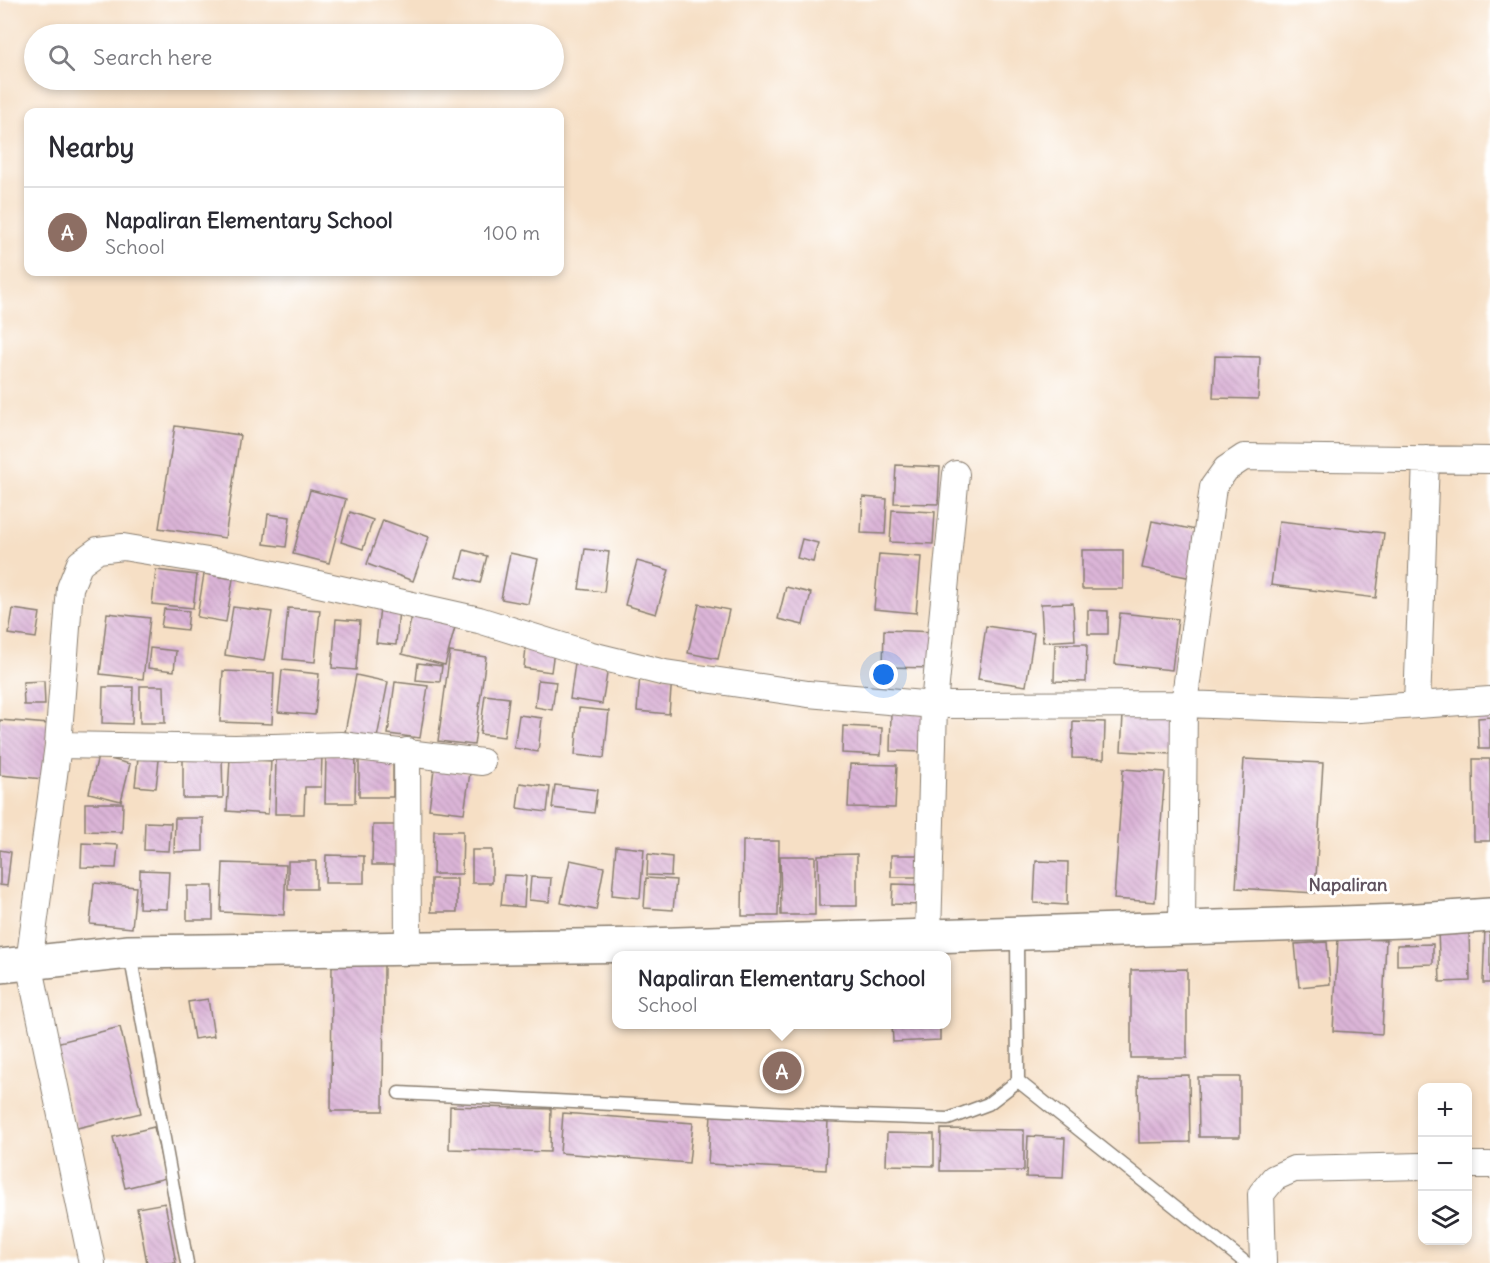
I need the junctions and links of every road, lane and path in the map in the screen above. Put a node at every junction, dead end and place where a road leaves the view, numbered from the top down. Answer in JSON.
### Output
{"nodes":[{"id":1,"x":1426,"y":459,"type":"junction"},
{"id":2,"x":1490,"y":460,"type":"edge"},
{"id":3,"x":956,"y":474,"type":"dead end"},
{"id":4,"x":1490,"y":700,"type":"edge"},
{"id":5,"x":1184,"y":704,"type":"junction"},
{"id":6,"x":934,"y":705,"type":"junction"},
{"id":7,"x":1417,"y":705,"type":"junction"},
{"id":8,"x":58,"y":745,"type":"junction"},
{"id":9,"x":407,"y":751,"type":"junction"},
{"id":10,"x":482,"y":762,"type":"dead end"},
{"id":11,"x":1490,"y":915,"type":"edge"},
{"id":12,"x":1182,"y":926,"type":"junction"},
{"id":13,"x":1017,"y":931,"type":"junction"},
{"id":14,"x":928,"y":937,"type":"junction"},
{"id":15,"x":408,"y":949,"type":"junction"},
{"id":16,"x":129,"y":952,"type":"junction"},
{"id":17,"x":15,"y":965,"type":"edge"},
{"id":18,"x":1018,"y":1081,"type":"junction"},
{"id":19,"x":399,"y":1093,"type":"dead end"},
{"id":20,"x":1472,"y":1165,"type":"edge"},
{"id":21,"x":1490,"y":1165,"type":"edge"},
{"id":22,"x":1418,"y":1166,"type":"edge"},
{"id":23,"x":92,"y":1263,"type":"edge"},
{"id":24,"x":187,"y":1263,"type":"edge"},
{"id":25,"x":1246,"y":1263,"type":"edge"},
{"id":26,"x":1263,"y":1263,"type":"edge"}],
"edges":[{"from":1,"to":2,"type":"street"},
{"from":1,"to":5,"type":"street"},
{"from":1,"to":7,"type":"street"},
{"from":3,"to":6,"type":"street"},
{"from":4,"to":7,"type":"street"},
{"from":5,"to":6,"type":"street"},
{"from":5,"to":7,"type":"street"},
{"from":5,"to":12,"type":"street"},
{"from":6,"to":8,"type":"street"},
{"from":6,"to":14,"type":"street"},
{"from":8,"to":9,"type":"street"},
{"from":8,"to":17,"type":"street"},
{"from":9,"to":10,"type":"street"},
{"from":9,"to":15,"type":"street"},
{"from":11,"to":12,"type":"street"},
{"from":12,"to":13,"type":"street"},
{"from":13,"to":14,"type":"street"},
{"from":13,"to":18,"type":"lane"},
{"from":14,"to":15,"type":"street"},
{"from":15,"to":16,"type":"street"},
{"from":16,"to":17,"type":"street"},
{"from":16,"to":24,"type":"lane"},
{"from":17,"to":23,"type":"street"},
{"from":18,"to":19,"type":"lane"},
{"from":18,"to":25,"type":"lane"},
{"from":20,"to":21,"type":"street"},
{"from":22,"to":26,"type":"street"}]}
